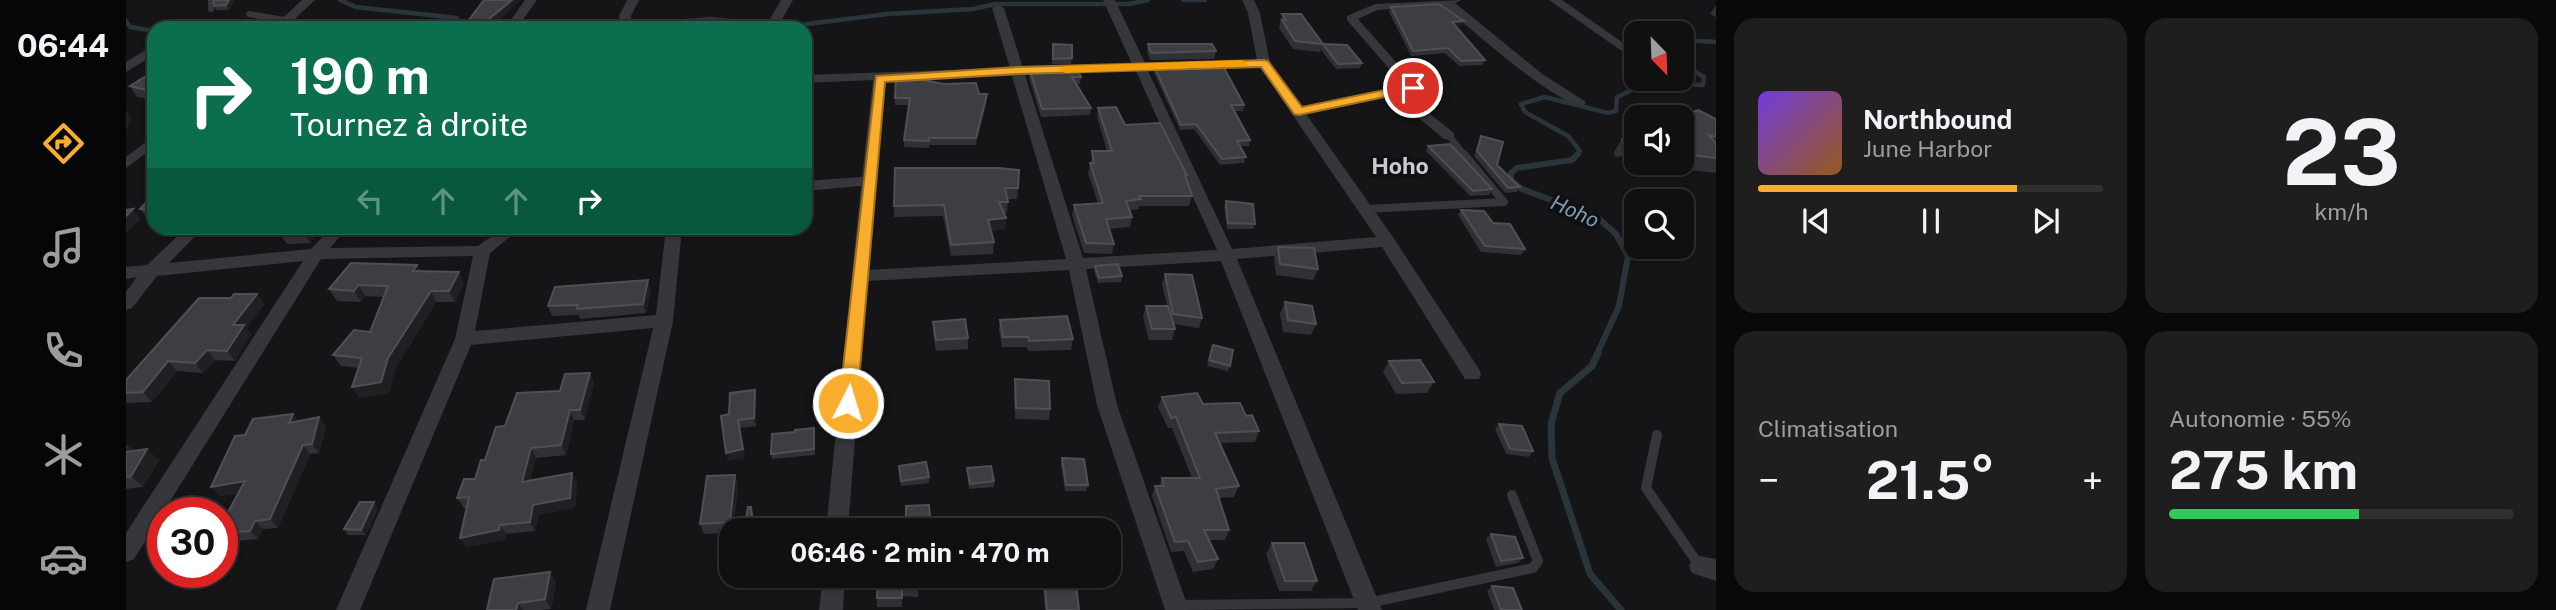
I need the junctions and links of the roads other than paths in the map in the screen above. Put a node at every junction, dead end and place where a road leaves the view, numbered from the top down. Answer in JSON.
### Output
{"nodes":[{"id":1,"x":211,"y":0,"type":"edge"},
{"id":2,"x":309,"y":0,"type":"edge"},
{"id":3,"x":531,"y":0,"type":"edge"},
{"id":4,"x":633,"y":0,"type":"edge"},
{"id":5,"x":787,"y":0,"type":"edge"},
{"id":6,"x":1248,"y":0,"type":"edge"},
{"id":7,"x":1555,"y":0,"type":"edge"},
{"id":8,"x":1451,"y":1,"type":"edge"},
{"id":9,"x":1112,"y":4,"type":"edge"},
{"id":10,"x":998,"y":8,"type":"dead end"},
{"id":11,"x":211,"y":9,"type":"edge"},
{"id":12,"x":249,"y":14,"type":"dead end"},
{"id":13,"x":288,"y":19,"type":"junction"},
{"id":14,"x":298,"y":21,"type":"edge"},
{"id":15,"x":516,"y":21,"type":"edge"},
{"id":16,"x":626,"y":21,"type":"edge"},
{"id":17,"x":774,"y":21,"type":"edge"},
{"id":18,"x":1624,"y":49,"type":"edge"},
{"id":19,"x":147,"y":54,"type":"edge"},
{"id":20,"x":1264,"y":63,"type":"junction"},
{"id":21,"x":1140,"y":67,"type":"junction"},
{"id":22,"x":126,"y":68,"type":"edge"},
{"id":23,"x":1017,"y":71,"type":"junction"},
{"id":24,"x":812,"y":79,"type":"edge"},
{"id":25,"x":880,"y":79,"type":"junction"},
{"id":26,"x":1395,"y":92,"type":"junction"},
{"id":27,"x":1578,"y":102,"type":"dead end"},
{"id":28,"x":1299,"y":111,"type":"junction"},
{"id":29,"x":1449,"y":136,"type":"joint"},
{"id":30,"x":147,"y":146,"type":"edge"},
{"id":31,"x":126,"y":164,"type":"edge"},
{"id":32,"x":870,"y":181,"type":"junction"},
{"id":33,"x":812,"y":185,"type":"edge"},
{"id":34,"x":1365,"y":209,"type":"junction"},
{"id":35,"x":188,"y":235,"type":"edge"},
{"id":36,"x":333,"y":235,"type":"edge"},
{"id":37,"x":504,"y":235,"type":"edge"},
{"id":38,"x":673,"y":235,"type":"edge"},
{"id":39,"x":1387,"y":241,"type":"junction"},
{"id":40,"x":482,"y":251,"type":"junction"},
{"id":41,"x":316,"y":254,"type":"junction"},
{"id":42,"x":1227,"y":255,"type":"junction"},
{"id":43,"x":1076,"y":263,"type":"junction"},
{"id":44,"x":152,"y":270,"type":"junction"},
{"id":45,"x":126,"y":273,"type":"edge"},
{"id":46,"x":859,"y":276,"type":"junction"},
{"id":47,"x":126,"y":304,"type":"edge"},
{"id":48,"x":664,"y":321,"type":"junction"},
{"id":49,"x":464,"y":339,"type":"junction"},
{"id":50,"x":1472,"y":374,"type":"dead end"},
{"id":51,"x":1657,"y":435,"type":"dead end"},
{"id":52,"x":1512,"y":495,"type":"dead end"},
{"id":53,"x":838,"y":518,"type":"edge"},
{"id":54,"x":126,"y":552,"type":"edge"},
{"id":55,"x":1708,"y":568,"type":"edge"},
{"id":56,"x":833,"y":588,"type":"edge"},
{"id":57,"x":1176,"y":607,"type":"edge"},
{"id":58,"x":1369,"y":607,"type":"edge"},
{"id":59,"x":348,"y":610,"type":"edge"},
{"id":60,"x":598,"y":610,"type":"edge"},
{"id":61,"x":831,"y":610,"type":"edge"}],
"edges":[{"from":1,"to":11,"type":"lane"},
{"from":2,"to":13,"type":"street"},
{"from":3,"to":15,"type":"street"},
{"from":4,"to":16,"type":"street"},
{"from":5,"to":17,"type":"street"},
{"from":6,"to":20,"type":"street"},
{"from":7,"to":18,"type":"street"},
{"from":8,"to":26,"type":"street"},
{"from":8,"to":27,"type":"street"},
{"from":9,"to":21,"type":"street"},
{"from":10,"to":23,"type":"street"},
{"from":12,"to":13,"type":"lane"},
{"from":13,"to":14,"type":"lane"},
{"from":19,"to":22,"type":"street"},
{"from":20,"to":21,"type":"street"},
{"from":20,"to":28,"type":"street"},
{"from":21,"to":23,"type":"street"},
{"from":21,"to":42,"type":"street"},
{"from":23,"to":25,"type":"street"},
{"from":23,"to":43,"type":"street"},
{"from":24,"to":25,"type":"street"},
{"from":25,"to":32,"type":"street"},
{"from":26,"to":28,"type":"street"},
{"from":26,"to":29,"type":"street"},
{"from":28,"to":34,"type":"street"},
{"from":29,"to":34,"type":"lane"},
{"from":30,"to":31,"type":"street"},
{"from":32,"to":33,"type":"street"},
{"from":32,"to":46,"type":"street"},
{"from":34,"to":39,"type":"street"},
{"from":35,"to":44,"type":"street"},
{"from":36,"to":41,"type":"street"},
{"from":37,"to":40,"type":"street"},
{"from":38,"to":48,"type":"street"},
{"from":39,"to":42,"type":"street"},
{"from":39,"to":50,"type":"street"},
{"from":40,"to":41,"type":"street"},
{"from":40,"to":49,"type":"street"},
{"from":41,"to":44,"type":"street"},
{"from":41,"to":54,"type":"street"},
{"from":42,"to":43,"type":"street"},
{"from":42,"to":58,"type":"street"},
{"from":43,"to":46,"type":"street"},
{"from":43,"to":57,"type":"street"},
{"from":44,"to":45,"type":"street"},
{"from":44,"to":47,"type":"street"},
{"from":46,"to":53,"type":"street"},
{"from":48,"to":49,"type":"street"},
{"from":48,"to":60,"type":"street"},
{"from":49,"to":59,"type":"street"},
{"from":51,"to":55,"type":"lane"},
{"from":52,"to":58,"type":"lane"},
{"from":56,"to":61,"type":"street"},
{"from":57,"to":58,"type":"lane"}]}
